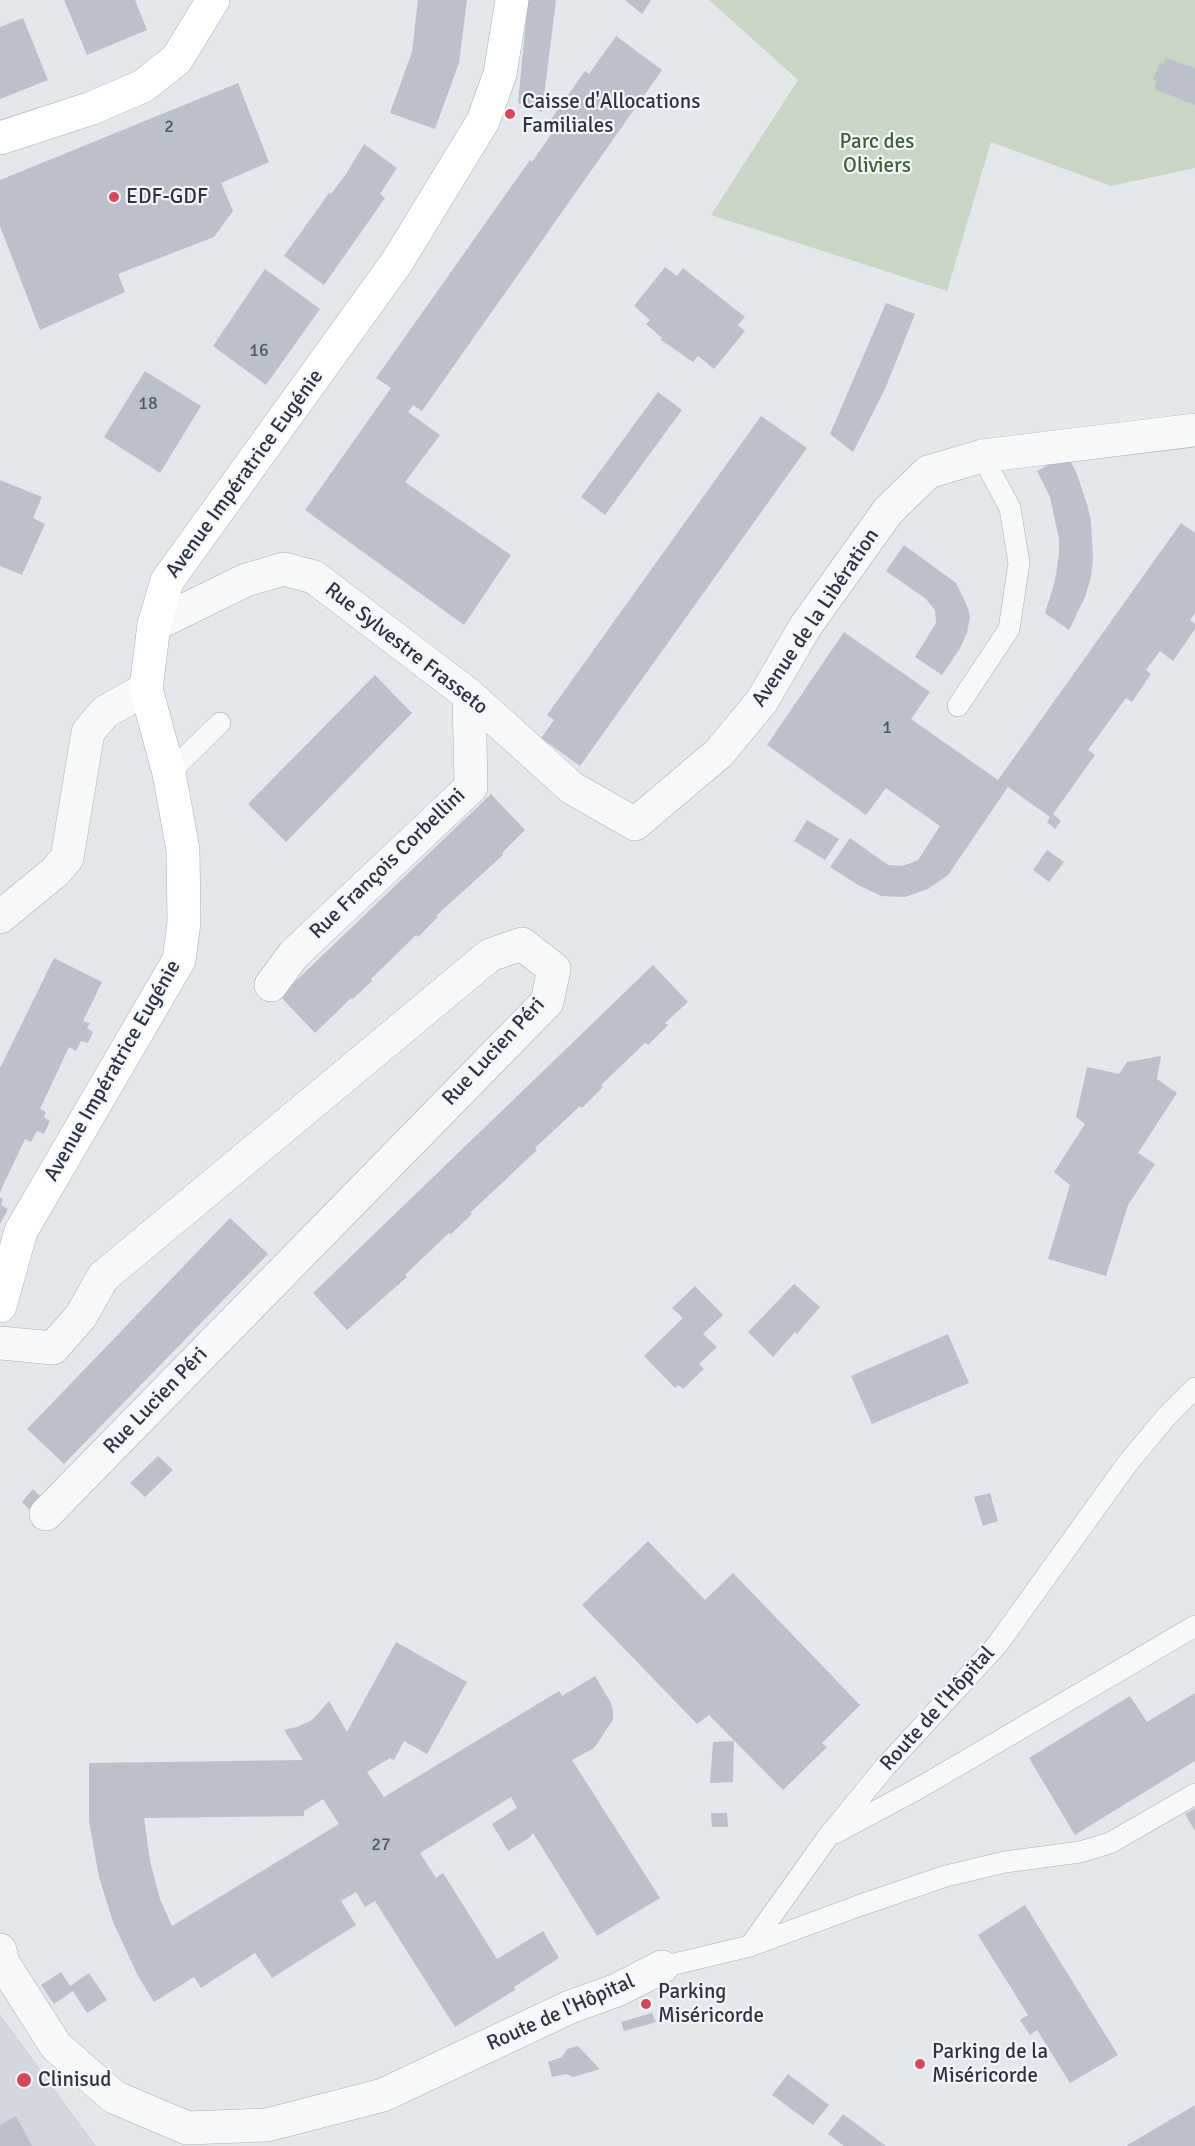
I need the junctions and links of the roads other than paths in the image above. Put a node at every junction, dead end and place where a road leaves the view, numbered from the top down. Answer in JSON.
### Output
{"nodes":[{"id":1,"x":213,"y":0,"type":"edge"},
{"id":2,"x":512,"y":0,"type":"edge"},
{"id":3,"x":0,"y":138,"type":"edge"},
{"id":4,"x":1195,"y":430,"type":"edge"},
{"id":5,"x":982,"y":456,"type":"junction"},
{"id":6,"x":154,"y":625,"type":"junction"},
{"id":7,"x":146,"y":689,"type":"junction"},
{"id":8,"x":469,"y":695,"type":"junction"},
{"id":9,"x":958,"y":706,"type":"dead end"},
{"id":10,"x":220,"y":723,"type":"dead end"},
{"id":11,"x":169,"y":773,"type":"junction"},
{"id":12,"x":635,"y":824,"type":"joint"},
{"id":13,"x":0,"y":917,"type":"edge"},
{"id":14,"x":271,"y":985,"type":"dead end"},
{"id":15,"x":0,"y":1306,"type":"edge"},
{"id":16,"x":0,"y":1343,"type":"edge"},
{"id":17,"x":1195,"y":1388,"type":"edge"},
{"id":18,"x":46,"y":1514,"type":"dead end"},
{"id":19,"x":1195,"y":1626,"type":"edge"},
{"id":20,"x":1195,"y":1794,"type":"edge"},
{"id":21,"x":827,"y":1838,"type":"junction"},
{"id":22,"x":750,"y":1946,"type":"junction"},
{"id":23,"x":0,"y":1950,"type":"edge"},
{"id":24,"x":662,"y":1967,"type":"joint"}],
"edges":[{"from":1,"to":3,"type":"main road"},
{"from":2,"to":6,"type":"main road","name":"Avenue Impératrice Eugénie"},
{"from":4,"to":5,"type":"street","name":"Avenue de la Libération"},
{"from":5,"to":9,"type":"lane"},
{"from":5,"to":12,"type":"street","name":"Avenue de la Libération"},
{"from":6,"to":7,"type":"main road","name":"Avenue Impératrice Eugénie"},
{"from":6,"to":8,"type":"street","name":"Rue Sylvestre Frasseto"},
{"from":7,"to":11,"type":"main road","name":"Avenue Impératrice Eugénie"},
{"from":7,"to":13,"type":"street"},
{"from":8,"to":12,"type":"street","name":"Rue Sylvestre Frasseto"},
{"from":8,"to":14,"type":"street","name":"Rue François Corbellini"},
{"from":10,"to":11,"type":"lane"},
{"from":11,"to":15,"type":"main road","name":"Avenue Impératrice Eugénie"},
{"from":16,"to":18,"type":"street","name":"Rue Lucien Péri"},
{"from":17,"to":21,"type":"lane","name":"Route de l'Hôpital"},
{"from":19,"to":21,"type":"lane"},
{"from":20,"to":22,"type":"lane"},
{"from":21,"to":22,"type":"lane","name":"Route de l'Hôpital"},
{"from":22,"to":24,"type":"lane","name":"Route de l'Hôpital"},
{"from":23,"to":24,"type":"street","name":"Route de l'Hôpital"}]}
